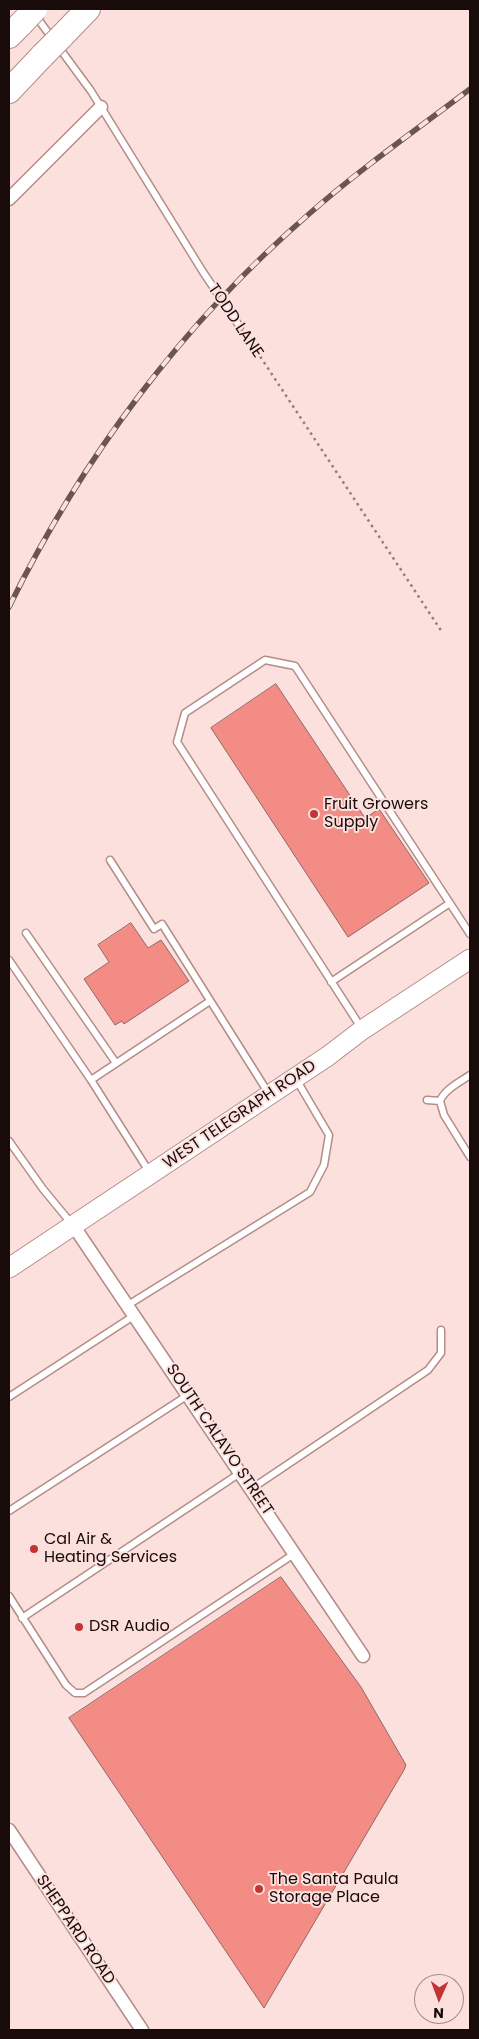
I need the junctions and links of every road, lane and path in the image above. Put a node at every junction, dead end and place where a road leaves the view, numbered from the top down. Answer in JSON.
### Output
{"nodes":[{"id":1,"x":88,"y":9,"type":"edge"},
{"id":2,"x":24,"y":20,"type":"edge"},
{"id":3,"x":9,"y":90,"type":"edge"},
{"id":4,"x":101,"y":107,"type":"junction"},
{"id":5,"x":9,"y":199,"type":"edge"},
{"id":6,"x":240,"y":327,"type":"joint"},
{"id":7,"x":442,"y":632,"type":"dead end"},
{"id":8,"x":110,"y":860,"type":"dead end"},
{"id":9,"x":450,"y":903,"type":"junction"},
{"id":10,"x":26,"y":933,"type":"dead end"},
{"id":11,"x":470,"y":934,"type":"edge"},
{"id":12,"x":9,"y":960,"type":"edge"},
{"id":13,"x":470,"y":960,"type":"edge"},
{"id":14,"x":331,"y":982,"type":"junction"},
{"id":15,"x":210,"y":1002,"type":"junction"},
{"id":16,"x":362,"y":1030,"type":"junction"},
{"id":17,"x":116,"y":1063,"type":"junction"},
{"id":18,"x":470,"y":1075,"type":"edge"},
{"id":19,"x":296,"y":1078,"type":"junction"},
{"id":20,"x":91,"y":1080,"type":"junction"},
{"id":21,"x":270,"y":1095,"type":"junction"},
{"id":22,"x":427,"y":1100,"type":"dead end"},
{"id":23,"x":440,"y":1101,"type":"junction"},
{"id":24,"x":9,"y":1141,"type":"edge"},
{"id":25,"x":470,"y":1157,"type":"edge"},
{"id":26,"x":151,"y":1174,"type":"junction"},
{"id":27,"x":73,"y":1225,"type":"junction"},
{"id":28,"x":9,"y":1268,"type":"edge"},
{"id":29,"x":131,"y":1310,"type":"junction"},
{"id":30,"x":441,"y":1330,"type":"dead end"},
{"id":31,"x":188,"y":1395,"type":"junction"},
{"id":32,"x":9,"y":1397,"type":"edge"},
{"id":33,"x":240,"y":1473,"type":"junction"},
{"id":34,"x":251,"y":1490,"type":"junction"},
{"id":35,"x":9,"y":1512,"type":"edge"},
{"id":36,"x":294,"y":1554,"type":"junction"},
{"id":37,"x":9,"y":1596,"type":"edge"},
{"id":38,"x":22,"y":1618,"type":"junction"},
{"id":39,"x":363,"y":1656,"type":"dead end"},
{"id":40,"x":9,"y":1830,"type":"edge"},
{"id":41,"x":142,"y":2030,"type":"edge"}],
"edges":[{"from":1,"to":3,"type":"highway","bridge":true},
{"from":2,"to":4,"type":"lane","name":"TODD LANE"},
{"from":4,"to":5,"type":"street"},
{"from":4,"to":6,"type":"lane","name":"TODD LANE"},
{"from":6,"to":7,"type":"path","name":"TODD LANE"},
{"from":8,"to":15,"type":"lane"},
{"from":9,"to":11,"type":"lane"},
{"from":9,"to":14,"type":"lane"},
{"from":9,"to":14,"type":"lane"},
{"from":10,"to":17,"type":"lane"},
{"from":12,"to":20,"type":"lane"},
{"from":13,"to":16,"type":"main road","name":"WEST TELEGRAPH ROAD"},
{"from":14,"to":16,"type":"lane"},
{"from":15,"to":17,"type":"lane"},
{"from":15,"to":21,"type":"lane"},
{"from":16,"to":19,"type":"main road","name":"WEST TELEGRAPH ROAD"},
{"from":17,"to":20,"type":"lane"},
{"from":18,"to":23,"type":"lane"},
{"from":19,"to":21,"type":"main road","name":"WEST TELEGRAPH ROAD"},
{"from":19,"to":29,"type":"lane"},
{"from":20,"to":26,"type":"lane"},
{"from":21,"to":26,"type":"main road","name":"WEST TELEGRAPH ROAD"},
{"from":22,"to":23,"type":"lane"},
{"from":23,"to":25,"type":"lane"},
{"from":24,"to":27,"type":"lane"},
{"from":26,"to":27,"type":"main road","name":"WEST TELEGRAPH ROAD"},
{"from":27,"to":28,"type":"main road","name":"WEST TELEGRAPH ROAD"},
{"from":27,"to":29,"type":"street","name":"SOUTH CALAVO STREET"},
{"from":29,"to":31,"type":"street","name":"SOUTH CALAVO STREET"},
{"from":29,"to":32,"type":"lane"},
{"from":30,"to":34,"type":"lane"},
{"from":31,"to":33,"type":"street","name":"SOUTH CALAVO STREET"},
{"from":31,"to":35,"type":"lane"},
{"from":33,"to":34,"type":"street","name":"SOUTH CALAVO STREET"},
{"from":33,"to":38,"type":"lane"},
{"from":34,"to":36,"type":"street","name":"SOUTH CALAVO STREET"},
{"from":36,"to":38,"type":"lane"},
{"from":36,"to":39,"type":"street","name":"SOUTH CALAVO STREET"},
{"from":37,"to":38,"type":"lane"},
{"from":40,"to":41,"type":"street","name":"SHEPPARD ROAD"}]}
